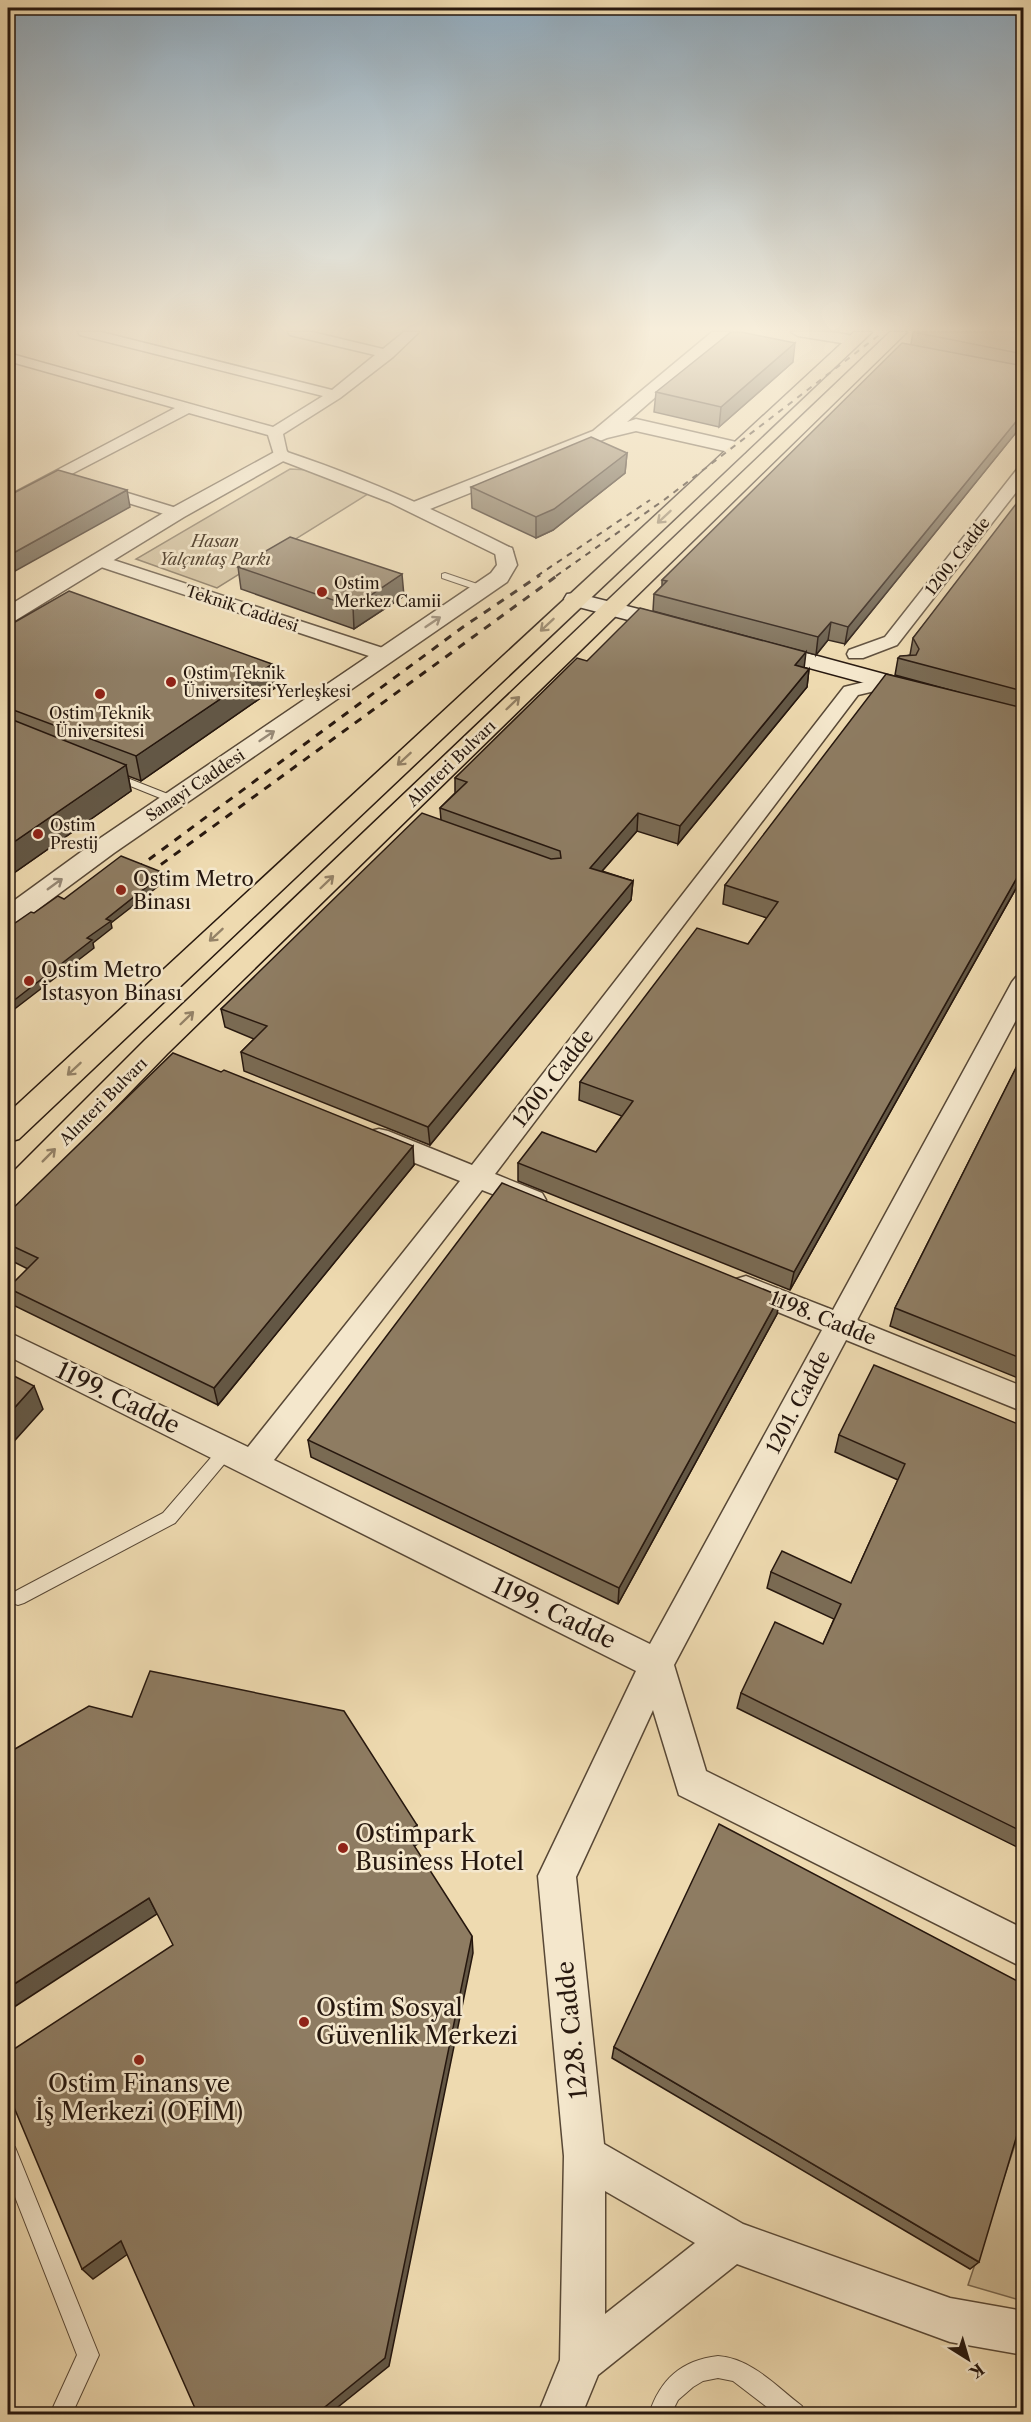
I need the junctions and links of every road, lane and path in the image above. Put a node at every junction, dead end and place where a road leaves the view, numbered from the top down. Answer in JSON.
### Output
{"nodes":[{"id":1,"x":117,"y":445,"type":"edge"},
{"id":2,"x":278,"y":445,"type":"edge"},
{"id":3,"x":575,"y":445,"type":"edge"},
{"id":4,"x":725,"y":445,"type":"edge"},
{"id":5,"x":741,"y":445,"type":"edge"},
{"id":6,"x":787,"y":445,"type":"edge"},
{"id":7,"x":738,"y":448,"type":"junction"},
{"id":8,"x":280,"y":455,"type":"junction"},
{"id":9,"x":1023,"y":471,"type":"edge"},
{"id":10,"x":56,"y":477,"type":"junction"},
{"id":11,"x":8,"y":483,"type":"edge"},
{"id":12,"x":30,"y":490,"type":"junction"},
{"id":13,"x":8,"y":502,"type":"edge"},
{"id":14,"x":418,"y":507,"type":"junction"},
{"id":15,"x":177,"y":513,"type":"junction"},
{"id":16,"x":505,"y":552,"type":"joint"},
{"id":17,"x":98,"y":560,"type":"junction"},
{"id":18,"x":445,"y":576,"type":"dead end"},
{"id":19,"x":483,"y":588,"type":"junction"},
{"id":20,"x":582,"y":592,"type":"junction"},
{"id":21,"x":619,"y":602,"type":"junction"},
{"id":22,"x":8,"y":615,"type":"edge"},
{"id":23,"x":698,"y":622,"type":"edge"},
{"id":24,"x":749,"y":636,"type":"edge"},
{"id":25,"x":891,"y":640,"type":"junction"},
{"id":26,"x":385,"y":655,"type":"junction"},
{"id":27,"x":897,"y":669,"type":"junction"},
{"id":28,"x":850,"y":672,"type":"junction"},
{"id":29,"x":936,"y":675,"type":"edge"},
{"id":30,"x":945,"y":698,"type":"edge"},
{"id":31,"x":96,"y":769,"type":"edge"},
{"id":32,"x":174,"y":800,"type":"junction"},
{"id":33,"x":8,"y":918,"type":"edge"},
{"id":34,"x":1023,"y":982,"type":"edge"},
{"id":35,"x":355,"y":1128,"type":"edge"},
{"id":36,"x":8,"y":1131,"type":"edge"},
{"id":37,"x":477,"y":1178,"type":"junction"},
{"id":38,"x":8,"y":1197,"type":"edge"},
{"id":39,"x":554,"y":1209,"type":"edge"},
{"id":40,"x":719,"y":1276,"type":"edge"},
{"id":41,"x":840,"y":1325,"type":"junction"},
{"id":42,"x":8,"y":1343,"type":"edge"},
{"id":43,"x":1023,"y":1400,"type":"edge"},
{"id":44,"x":240,"y":1458,"type":"junction"},
{"id":45,"x":18,"y":1598,"type":"dead end"},
{"id":46,"x":657,"y":1664,"type":"junction"},
{"id":47,"x":1023,"y":1949,"type":"edge"},
{"id":48,"x":8,"y":2154,"type":"edge"},
{"id":49,"x":585,"y":2156,"type":"junction"},
{"id":50,"x":732,"y":2241,"type":"junction"},
{"id":51,"x":1023,"y":2333,"type":"edge"},
{"id":52,"x":582,"y":2360,"type":"junction"},
{"id":53,"x":61,"y":2415,"type":"edge"},
{"id":54,"x":560,"y":2415,"type":"edge"},
{"id":55,"x":660,"y":2415,"type":"edge"},
{"id":56,"x":794,"y":2415,"type":"edge"}],
"edges":[{"from":1,"to":10,"type":"street"},
{"from":2,"to":8,"type":"street"},
{"from":3,"to":14,"type":"street"},
{"from":4,"to":7,"type":"street"},
{"from":5,"to":7,"type":"main road","name":"Alınteri Bulvarı"},
{"from":6,"to":21,"type":"main road","name":"Alınteri Bulvarı"},
{"from":7,"to":20,"type":"main road","name":"Alınteri Bulvarı","one_way":true},
{"from":8,"to":14,"type":"street"},
{"from":8,"to":15,"type":"street"},
{"from":9,"to":25,"type":"street","name":"1200. Cadde"},
{"from":10,"to":12,"type":"street"},
{"from":10,"to":15,"type":"street"},
{"from":11,"to":12,"type":"street"},
{"from":12,"to":13,"type":"street"},
{"from":14,"to":16,"type":"street"},
{"from":15,"to":17,"type":"street"},
{"from":16,"to":19,"type":"street","name":"Sanayi Caddesi"},
{"from":17,"to":22,"type":"street"},
{"from":17,"to":26,"type":"street","name":"Teknik Caddesi"},
{"from":18,"to":19,"type":"lane"},
{"from":26,"to":19,"type":"street","name":"Sanayi Caddesi","one_way":true},
{"from":20,"to":21,"type":"street"},
{"from":20,"to":36,"type":"main road","name":"Alınteri Bulvarı","one_way":true},
{"from":21,"to":23,"type":"street"},
{"from":38,"to":21,"type":"main road","name":"Alınteri Bulvarı","one_way":true},
{"from":24,"to":28,"type":"street"},
{"from":25,"to":27,"type":"street"},
{"from":25,"to":28,"type":"street"},
{"from":32,"to":26,"type":"street","name":"Sanayi Caddesi","one_way":true},
{"from":27,"to":28,"type":"street"},
{"from":27,"to":29,"type":"street"},
{"from":27,"to":30,"type":"street"},
{"from":28,"to":37,"type":"street","name":"1200. Cadde"},
{"from":31,"to":32,"type":"lane"},
{"from":33,"to":32,"type":"street","name":"Sanayi Caddesi","one_way":true},
{"from":34,"to":41,"type":"street","name":"1201. Cadde"},
{"from":35,"to":37,"type":"street"},
{"from":37,"to":39,"type":"street"},
{"from":37,"to":44,"type":"street","name":"1200. Cadde"},
{"from":40,"to":41,"type":"street","name":"1198. Cadde"},
{"from":41,"to":43,"type":"street","name":"1198. Cadde"},
{"from":41,"to":46,"type":"street","name":"1201. Cadde"},
{"from":42,"to":44,"type":"street","name":"1199. Cadde"},
{"from":44,"to":45,"type":"lane"},
{"from":44,"to":46,"type":"street","name":"1199. Cadde"},
{"from":46,"to":47,"type":"street"},
{"from":46,"to":49,"type":"street","name":"1228. Cadde"},
{"from":48,"to":53,"type":"lane"},
{"from":49,"to":50,"type":"street"},
{"from":49,"to":52,"type":"street","name":"1228. Cadde"},
{"from":50,"to":51,"type":"street"},
{"from":50,"to":52,"type":"street"},
{"from":52,"to":54,"type":"street","name":"1228. Cadde"},
{"from":55,"to":56,"type":"lane"}]}
